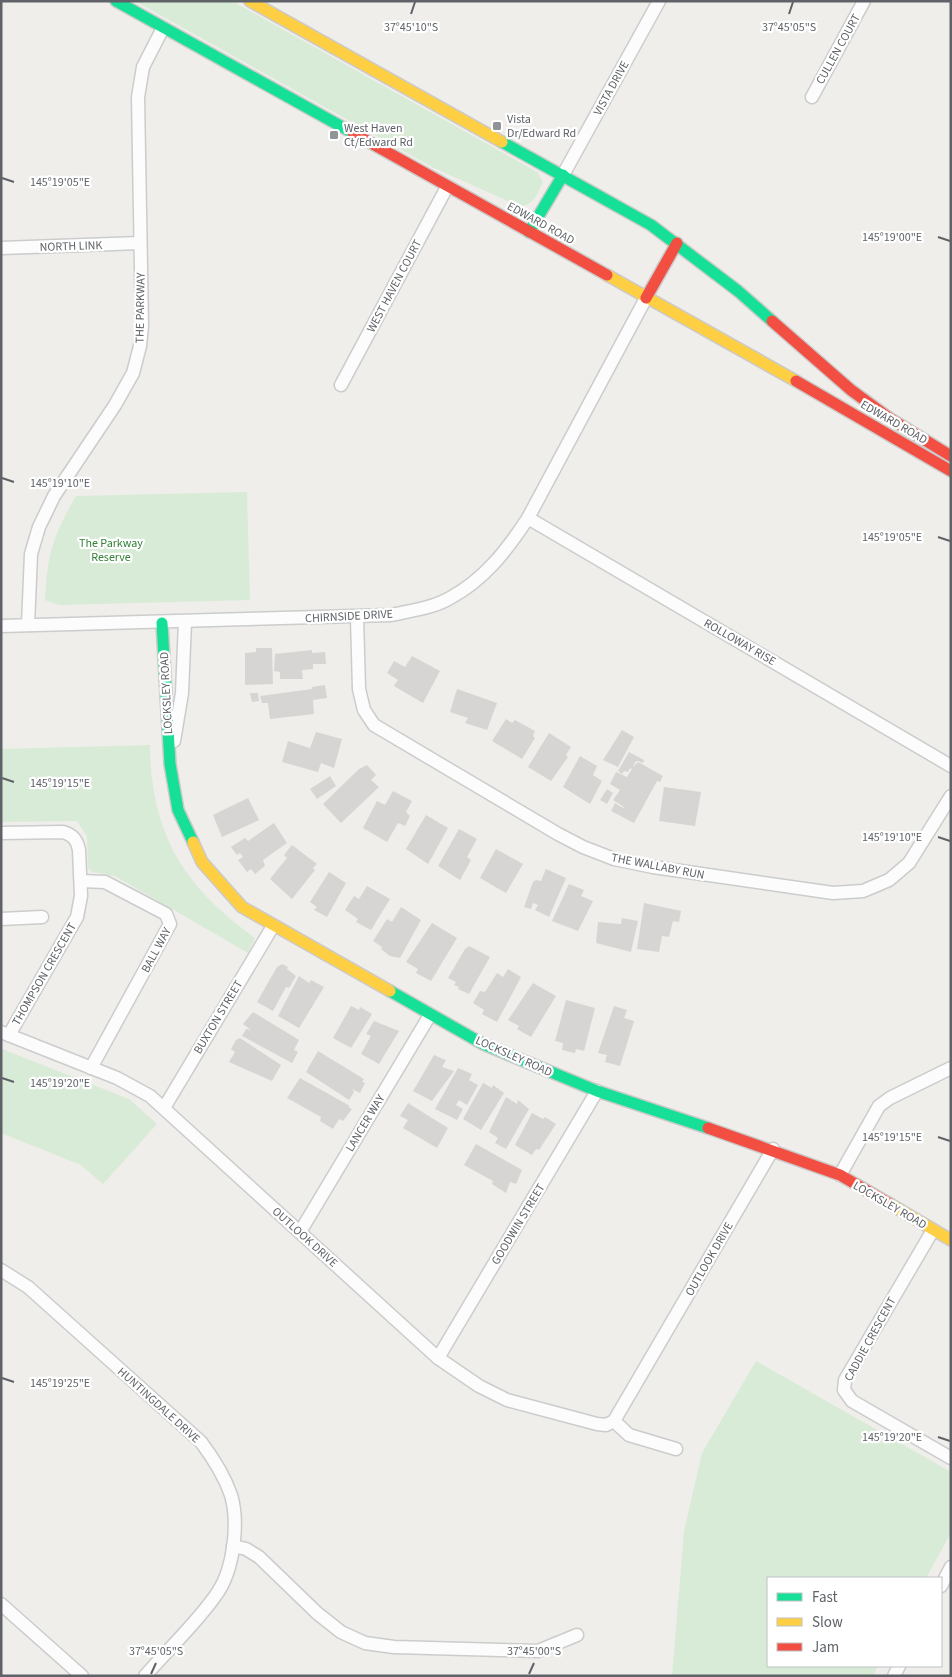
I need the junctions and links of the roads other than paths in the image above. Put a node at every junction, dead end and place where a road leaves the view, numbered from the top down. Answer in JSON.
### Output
{"nodes":[{"id":1,"x":116,"y":1,"type":"edge"},
{"id":2,"x":250,"y":1,"type":"edge"},
{"id":3,"x":659,"y":1,"type":"edge"},
{"id":4,"x":864,"y":1,"type":"edge"},
{"id":5,"x":163,"y":28,"type":"junction"},
{"id":6,"x":812,"y":97,"type":"dead end"},
{"id":7,"x":563,"y":174,"type":"junction"},
{"id":8,"x":447,"y":187,"type":"junction"},
{"id":9,"x":529,"y":232,"type":"junction"},
{"id":10,"x":140,"y":243,"type":"junction"},
{"id":11,"x":677,"y":243,"type":"junction"},
{"id":12,"x":1,"y":248,"type":"edge"},
{"id":13,"x":646,"y":298,"type":"junction"},
{"id":14,"x":341,"y":385,"type":"dead end"},
{"id":15,"x":951,"y":456,"type":"edge"},
{"id":16,"x":951,"y":471,"type":"edge"},
{"id":17,"x":528,"y":518,"type":"junction"},
{"id":18,"x":357,"y":617,"type":"junction"},
{"id":19,"x":185,"y":622,"type":"junction"},
{"id":20,"x":162,"y":623,"type":"junction"},
{"id":21,"x":28,"y":625,"type":"junction"},
{"id":22,"x":1,"y":626,"type":"edge"},
{"id":23,"x":170,"y":764,"type":"junction"},
{"id":24,"x":951,"y":766,"type":"edge"},
{"id":25,"x":951,"y":796,"type":"edge"},
{"id":26,"x":1,"y":833,"type":"edge"},
{"id":27,"x":80,"y":881,"type":"junction"},
{"id":28,"x":42,"y":917,"type":"dead end"},
{"id":29,"x":1,"y":919,"type":"edge"},
{"id":30,"x":273,"y":926,"type":"junction"},
{"id":31,"x":430,"y":1015,"type":"junction"},
{"id":32,"x":5,"y":1034,"type":"edge"},
{"id":33,"x":91,"y":1068,"type":"junction"},
{"id":34,"x":951,"y":1068,"type":"edge"},
{"id":35,"x":597,"y":1091,"type":"junction"},
{"id":36,"x":164,"y":1108,"type":"junction"},
{"id":37,"x":773,"y":1148,"type":"junction"},
{"id":38,"x":840,"y":1175,"type":"junction"},
{"id":39,"x":933,"y":1230,"type":"junction"},
{"id":40,"x":300,"y":1232,"type":"junction"},
{"id":41,"x":951,"y":1240,"type":"edge"},
{"id":42,"x":1,"y":1270,"type":"edge"},
{"id":43,"x":438,"y":1358,"type":"junction"},
{"id":44,"x":614,"y":1422,"type":"junction"},
{"id":45,"x":676,"y":1449,"type":"dead end"},
{"id":46,"x":951,"y":1458,"type":"edge"},
{"id":47,"x":233,"y":1546,"type":"junction"},
{"id":48,"x":951,"y":1568,"type":"edge"},
{"id":49,"x":942,"y":1584,"type":"edge"},
{"id":50,"x":1,"y":1604,"type":"edge"},
{"id":51,"x":577,"y":1635,"type":"dead end"},
{"id":52,"x":82,"y":1676,"type":"edge"},
{"id":53,"x":145,"y":1676,"type":"edge"}],
"edges":[{"from":1,"to":5,"type":"main road","name":"EDWARD ROAD"},
{"from":2,"to":7,"type":"main road","name":"EDWARD ROAD"},
{"from":3,"to":7,"type":"street","name":"VISTA DRIVE"},
{"from":4,"to":6,"type":"street","name":"CULLEN COURT"},
{"from":5,"to":8,"type":"main road","name":"EDWARD ROAD"},
{"from":5,"to":10,"type":"street","name":"THE PARKWAY"},
{"from":7,"to":9,"type":"main road"},
{"from":7,"to":11,"type":"main road","name":"EDWARD ROAD"},
{"from":8,"to":9,"type":"main road","name":"EDWARD ROAD"},
{"from":8,"to":14,"type":"street","name":"WEST HAVEN COURT"},
{"from":9,"to":13,"type":"main road","name":"EDWARD ROAD"},
{"from":10,"to":12,"type":"street","name":"NORTH LINK"},
{"from":10,"to":21,"type":"street","name":"THE PARKWAY"},
{"from":11,"to":13,"type":"main road"},
{"from":11,"to":15,"type":"main road","name":"EDWARD ROAD"},
{"from":13,"to":16,"type":"main road","name":"EDWARD ROAD"},
{"from":13,"to":17,"type":"street","name":"CHIRNSIDE DRIVE"},
{"from":17,"to":18,"type":"street","name":"CHIRNSIDE DRIVE"},
{"from":17,"to":24,"type":"street","name":"ROLLOWAY RISE"},
{"from":18,"to":19,"type":"street","name":"CHIRNSIDE DRIVE"},
{"from":18,"to":25,"type":"street","name":"THE WALLABY RUN"},
{"from":19,"to":20,"type":"street","name":"CHIRNSIDE DRIVE"},
{"from":19,"to":23,"type":"street","name":"LOCKSLEY ROAD"},
{"from":20,"to":21,"type":"street","name":"CHIRNSIDE DRIVE"},
{"from":20,"to":23,"type":"main road","name":"LOCKSLEY ROAD"},
{"from":21,"to":22,"type":"street","name":"CHIRNSIDE DRIVE"},
{"from":23,"to":30,"type":"main road","name":"LOCKSLEY ROAD"},
{"from":26,"to":27,"type":"street","name":"THOMPSON CRESCENT"},
{"from":27,"to":32,"type":"street","name":"THOMPSON CRESCENT"},
{"from":27,"to":33,"type":"street","name":"BALL WAY"},
{"from":28,"to":29,"type":"street"},
{"from":30,"to":31,"type":"main road","name":"LOCKSLEY ROAD"},
{"from":30,"to":36,"type":"street","name":"BUXTON STREET"},
{"from":31,"to":35,"type":"main road","name":"LOCKSLEY ROAD"},
{"from":31,"to":40,"type":"street","name":"LANCER WAY"},
{"from":32,"to":33,"type":"street","name":"OUTLOOK DRIVE"},
{"from":33,"to":36,"type":"street","name":"OUTLOOK DRIVE"},
{"from":34,"to":38,"type":"street"},
{"from":35,"to":37,"type":"main road","name":"LOCKSLEY ROAD"},
{"from":35,"to":43,"type":"street","name":"GOODWIN STREET"},
{"from":36,"to":40,"type":"street","name":"OUTLOOK DRIVE"},
{"from":37,"to":38,"type":"main road","name":"LOCKSLEY ROAD"},
{"from":37,"to":44,"type":"street","name":"OUTLOOK DRIVE"},
{"from":38,"to":39,"type":"main road","name":"LOCKSLEY ROAD"},
{"from":39,"to":41,"type":"main road","name":"LOCKSLEY ROAD"},
{"from":39,"to":46,"type":"street","name":"CADDIE CRESCENT"},
{"from":40,"to":43,"type":"street","name":"OUTLOOK DRIVE"},
{"from":42,"to":47,"type":"street","name":"HUNTINGDALE DRIVE"},
{"from":43,"to":44,"type":"street","name":"OUTLOOK DRIVE"},
{"from":44,"to":45,"type":"street"},
{"from":47,"to":51,"type":"street"},
{"from":47,"to":53,"type":"street","name":"HUNTINGDALE DRIVE"},
{"from":48,"to":49,"type":"street"},
{"from":50,"to":52,"type":"street"}]}
